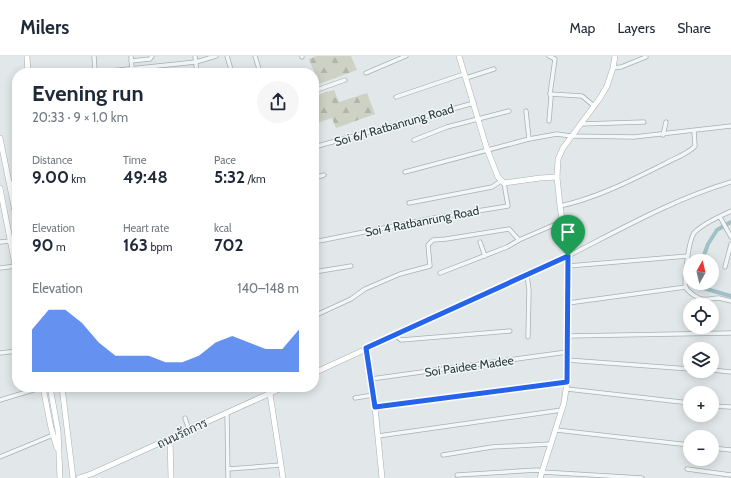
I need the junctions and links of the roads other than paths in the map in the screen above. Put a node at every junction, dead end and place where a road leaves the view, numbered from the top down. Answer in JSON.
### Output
{"nodes":[{"id":1,"x":27,"y":56,"type":"edge"},
{"id":2,"x":94,"y":56,"type":"edge"},
{"id":3,"x":131,"y":56,"type":"edge"},
{"id":4,"x":152,"y":56,"type":"edge"},
{"id":5,"x":195,"y":56,"type":"edge"},
{"id":6,"x":216,"y":56,"type":"edge"},
{"id":7,"x":227,"y":56,"type":"edge"},
{"id":8,"x":255,"y":56,"type":"edge"},
{"id":9,"x":406,"y":56,"type":"edge"},
{"id":10,"x":460,"y":56,"type":"edge"},
{"id":11,"x":549,"y":56,"type":"edge"},
{"id":12,"x":615,"y":56,"type":"edge"},
{"id":13,"x":646,"y":57,"type":"edge"},
{"id":14,"x":131,"y":61,"type":"junction"},
{"id":15,"x":196,"y":62,"type":"junction"},
{"id":16,"x":28,"y":68,"type":"edge"},
{"id":17,"x":95,"y":68,"type":"edge"},
{"id":18,"x":132,"y":68,"type":"edge"},
{"id":19,"x":141,"y":68,"type":"edge"},
{"id":20,"x":197,"y":68,"type":"edge"},
{"id":21,"x":231,"y":68,"type":"edge"},
{"id":22,"x":259,"y":68,"type":"edge"},
{"id":23,"x":613,"y":68,"type":"junction"},
{"id":24,"x":494,"y":69,"type":"dead end"},
{"id":25,"x":366,"y":73,"type":"dead end"},
{"id":26,"x":465,"y":76,"type":"junction"},
{"id":27,"x":345,"y":80,"type":"dead end"},
{"id":28,"x":319,"y":90,"type":"edge"},
{"id":29,"x":550,"y":94,"type":"junction"},
{"id":30,"x":396,"y":97,"type":"dead end"},
{"id":31,"x":474,"y":102,"type":"junction"},
{"id":32,"x":594,"y":106,"type":"junction"},
{"id":33,"x":509,"y":110,"type":"dead end"},
{"id":34,"x":526,"y":111,"type":"dead end"},
{"id":35,"x":479,"y":118,"type":"junction"},
{"id":36,"x":549,"y":121,"type":"dead end"},
{"id":37,"x":644,"y":122,"type":"dead end"},
{"id":38,"x":666,"y":122,"type":"dead end"},
{"id":39,"x":581,"y":124,"type":"junction"},
{"id":40,"x":731,"y":126,"type":"edge"},
{"id":41,"x":694,"y":131,"type":"junction"},
{"id":42,"x":663,"y":135,"type":"junction"},
{"id":43,"x":571,"y":136,"type":"junction"},
{"id":44,"x":0,"y":138,"type":"edge"},
{"id":45,"x":529,"y":139,"type":"junction"},
{"id":46,"x":414,"y":140,"type":"dead end"},
{"id":47,"x":319,"y":146,"type":"edge"},
{"id":48,"x":487,"y":149,"type":"junction"},
{"id":49,"x":405,"y":172,"type":"dead end"},
{"id":50,"x":324,"y":175,"type":"dead end"},
{"id":51,"x":319,"y":176,"type":"edge"},
{"id":52,"x":557,"y":177,"type":"junction"},
{"id":53,"x":503,"y":182,"type":"junction"},
{"id":54,"x":731,"y":182,"type":"edge"},
{"id":55,"x":10,"y":183,"type":"joint"},
{"id":56,"x":0,"y":188,"type":"edge"},
{"id":57,"x":12,"y":194,"type":"edge"},
{"id":58,"x":409,"y":203,"type":"dead end"},
{"id":59,"x":560,"y":206,"type":"junction"},
{"id":60,"x":731,"y":211,"type":"edge"},
{"id":61,"x":3,"y":216,"type":"edge"},
{"id":62,"x":721,"y":218,"type":"junction"},
{"id":63,"x":564,"y":221,"type":"junction"},
{"id":64,"x":730,"y":236,"type":"edge"},
{"id":65,"x":519,"y":240,"type":"junction"},
{"id":66,"x":10,"y":241,"type":"junction"},
{"id":67,"x":319,"y":241,"type":"edge"},
{"id":68,"x":0,"y":242,"type":"edge"},
{"id":69,"x":480,"y":242,"type":"dead end"},
{"id":70,"x":731,"y":244,"type":"edge"},
{"id":71,"x":12,"y":249,"type":"edge"},
{"id":72,"x":688,"y":254,"type":"edge"},
{"id":73,"x":485,"y":256,"type":"junction"},
{"id":74,"x":568,"y":256,"type":"junction"},
{"id":75,"x":683,"y":256,"type":"edge"},
{"id":76,"x":12,"y":266,"type":"edge"},
{"id":77,"x":351,"y":266,"type":"dead end"},
{"id":78,"x":568,"y":266,"type":"junction"},
{"id":79,"x":725,"y":267,"type":"dead end"},
{"id":80,"x":0,"y":268,"type":"edge"},
{"id":81,"x":319,"y":271,"type":"edge"},
{"id":82,"x":440,"y":273,"type":"dead end"},
{"id":83,"x":527,"y":275,"type":"junction"},
{"id":84,"x":683,"y":287,"type":"edge"},
{"id":85,"x":689,"y":290,"type":"edge"},
{"id":86,"x":731,"y":301,"type":"edge"},
{"id":87,"x":568,"y":303,"type":"junction"},
{"id":88,"x":319,"y":314,"type":"edge"},
{"id":89,"x":510,"y":331,"type":"dead end"},
{"id":90,"x":731,"y":333,"type":"edge"},
{"id":91,"x":395,"y":335,"type":"junction"},
{"id":92,"x":568,"y":336,"type":"junction"},
{"id":93,"x":528,"y":337,"type":"dead end"},
{"id":94,"x":366,"y":348,"type":"junction"},
{"id":95,"x":12,"y":352,"type":"edge"},
{"id":96,"x":567,"y":352,"type":"junction"},
{"id":97,"x":0,"y":354,"type":"edge"},
{"id":98,"x":567,"y":360,"type":"junction"},
{"id":99,"x":683,"y":368,"type":"edge"},
{"id":100,"x":319,"y":371,"type":"edge"},
{"id":101,"x":719,"y":371,"type":"edge"},
{"id":102,"x":731,"y":372,"type":"edge"},
{"id":103,"x":371,"y":379,"type":"junction"},
{"id":104,"x":567,"y":382,"type":"junction"},
{"id":105,"x":566,"y":389,"type":"junction"},
{"id":106,"x":26,"y":392,"type":"edge"},
{"id":107,"x":44,"y":392,"type":"edge"},
{"id":108,"x":51,"y":392,"type":"edge"},
{"id":109,"x":63,"y":392,"type":"edge"},
{"id":110,"x":274,"y":392,"type":"edge"},
{"id":111,"x":270,"y":394,"type":"junction"},
{"id":112,"x":373,"y":395,"type":"junction"},
{"id":113,"x":355,"y":398,"type":"dead end"},
{"id":114,"x":0,"y":400,"type":"edge"},
{"id":115,"x":683,"y":402,"type":"edge"},
{"id":116,"x":719,"y":406,"type":"edge"},
{"id":117,"x":375,"y":407,"type":"junction"},
{"id":118,"x":731,"y":407,"type":"edge"},
{"id":119,"x":562,"y":410,"type":"junction"},
{"id":120,"x":227,"y":413,"type":"junction"},
{"id":121,"x":65,"y":414,"type":"junction"},
{"id":122,"x":185,"y":418,"type":"dead end"},
{"id":123,"x":57,"y":422,"type":"junction"},
{"id":124,"x":189,"y":430,"type":"junction"},
{"id":125,"x":556,"y":430,"type":"junction"},
{"id":126,"x":53,"y":436,"type":"junction"},
{"id":127,"x":378,"y":436,"type":"junction"},
{"id":128,"x":170,"y":439,"type":"junction"},
{"id":129,"x":551,"y":444,"type":"junction"},
{"id":130,"x":683,"y":444,"type":"edge"},
{"id":131,"x":719,"y":449,"type":"edge"},
{"id":132,"x":731,"y":450,"type":"edge"},
{"id":133,"x":58,"y":452,"type":"junction"},
{"id":134,"x":443,"y":455,"type":"dead end"},
{"id":135,"x":0,"y":456,"type":"edge"},
{"id":136,"x":281,"y":465,"type":"junction"},
{"id":137,"x":228,"y":469,"type":"junction"},
{"id":138,"x":687,"y":469,"type":"dead end"},
{"id":139,"x":542,"y":472,"type":"junction"},
{"id":140,"x":457,"y":475,"type":"dead end"},
{"id":141,"x":731,"y":475,"type":"edge"},
{"id":142,"x":60,"y":478,"type":"edge"},
{"id":143,"x":74,"y":478,"type":"edge"},
{"id":144,"x":79,"y":478,"type":"edge"},
{"id":145,"x":171,"y":478,"type":"edge"},
{"id":146,"x":228,"y":478,"type":"edge"},
{"id":147,"x":283,"y":478,"type":"edge"},
{"id":148,"x":382,"y":478,"type":"edge"},
{"id":149,"x":540,"y":478,"type":"edge"},
{"id":150,"x":642,"y":478,"type":"edge"}],
"edges":[{"from":1,"to":16,"type":"street"},
{"from":2,"to":17,"type":"street"},
{"from":3,"to":14,"type":"street"},
{"from":4,"to":14,"type":"street"},
{"from":5,"to":15,"type":"street"},
{"from":6,"to":15,"type":"street"},
{"from":7,"to":21,"type":"street"},
{"from":8,"to":22,"type":"street"},
{"from":9,"to":25,"type":"street"},
{"from":10,"to":26,"type":"street"},
{"from":11,"to":29,"type":"street"},
{"from":12,"to":23,"type":"street"},
{"from":13,"to":23,"type":"street"},
{"from":14,"to":18,"type":"street"},
{"from":15,"to":19,"type":"street"},
{"from":15,"to":20,"type":"street"},
{"from":23,"to":32,"type":"street"},
{"from":24,"to":26,"type":"street"},
{"from":26,"to":30,"type":"street"},
{"from":26,"to":31,"type":"street"},
{"from":27,"to":28,"type":"street"},
{"from":29,"to":32,"type":"street"},
{"from":29,"to":36,"type":"street"},
{"from":31,"to":35,"type":"street"},
{"from":31,"to":47,"type":"street","name":"Soi 6/1 Ratbanrung Road"},
{"from":32,"to":39,"type":"street"},
{"from":33,"to":35,"type":"street"},
{"from":34,"to":45,"type":"street"},
{"from":35,"to":46,"type":"street"},
{"from":35,"to":48,"type":"street"},
{"from":37,"to":39,"type":"street"},
{"from":38,"to":42,"type":"street"},
{"from":39,"to":43,"type":"street"},
{"from":40,"to":41,"type":"street"},
{"from":41,"to":42,"type":"street"},
{"from":41,"to":59,"type":"street"},
{"from":42,"to":43,"type":"street"},
{"from":43,"to":45,"type":"street"},
{"from":43,"to":52,"type":"street"},
{"from":44,"to":55,"type":"street"},
{"from":45,"to":48,"type":"street"},
{"from":48,"to":49,"type":"street"},
{"from":48,"to":53,"type":"street"},
{"from":50,"to":51,"type":"street"},
{"from":52,"to":53,"type":"street"},
{"from":52,"to":59,"type":"street"},
{"from":53,"to":58,"type":"street"},
{"from":53,"to":67,"type":"street","name":"Soi 4 Ratbanrung Road"},
{"from":54,"to":74,"type":"street"},
{"from":55,"to":57,"type":"street"},
{"from":56,"to":61,"type":"street"},
{"from":59,"to":63,"type":"street"},
{"from":60,"to":62,"type":"street"},
{"from":61,"to":66,"type":"street"},
{"from":62,"to":64,"type":"street"},
{"from":62,"to":72,"type":"street"},
{"from":63,"to":65,"type":"street"},
{"from":63,"to":74,"type":"street"},
{"from":65,"to":73,"type":"street"},
{"from":65,"to":88,"type":"street"},
{"from":66,"to":68,"type":"street"},
{"from":66,"to":71,"type":"street"},
{"from":69,"to":73,"type":"street"},
{"from":70,"to":79,"type":"street"},
{"from":73,"to":82,"type":"street"},
{"from":74,"to":78,"type":"street"},
{"from":74,"to":83,"type":"street"},
{"from":75,"to":78,"type":"street"},
{"from":76,"to":80,"type":"street"},
{"from":77,"to":81,"type":"street"},
{"from":78,"to":87,"type":"street"},
{"from":83,"to":91,"type":"street"},
{"from":83,"to":93,"type":"street"},
{"from":84,"to":87,"type":"street"},
{"from":85,"to":86,"type":"street"},
{"from":87,"to":92,"type":"street"},
{"from":89,"to":91,"type":"street"},
{"from":90,"to":92,"type":"street"},
{"from":91,"to":94,"type":"street"},
{"from":92,"to":96,"type":"street"},
{"from":94,"to":100,"type":"street"},
{"from":94,"to":103,"type":"street"},
{"from":95,"to":97,"type":"street"},
{"from":96,"to":98,"type":"street"},
{"from":96,"to":103,"type":"street","name":"Soi Paidee Madee"},
{"from":98,"to":99,"type":"street"},
{"from":98,"to":104,"type":"street"},
{"from":101,"to":102,"type":"street"},
{"from":103,"to":112,"type":"street"},
{"from":104,"to":105,"type":"street"},
{"from":104,"to":117,"type":"street"},
{"from":105,"to":115,"type":"street"},
{"from":105,"to":119,"type":"street"},
{"from":106,"to":114,"type":"street"},
{"from":107,"to":126,"type":"street"},
{"from":108,"to":123,"type":"street"},
{"from":109,"to":121,"type":"street"},
{"from":110,"to":111,"type":"street","name":"ถนนรัถการ"},
{"from":111,"to":120,"type":"street","name":"ถนนรัถการ"},
{"from":111,"to":136,"type":"street"},
{"from":112,"to":113,"type":"street"},
{"from":112,"to":117,"type":"street"},
{"from":116,"to":118,"type":"street"},
{"from":117,"to":127,"type":"street"},
{"from":119,"to":125,"type":"street"},
{"from":119,"to":127,"type":"street"},
{"from":120,"to":124,"type":"street","name":"ถนนรัถการ"},
{"from":120,"to":137,"type":"street"},
{"from":121,"to":123,"type":"street"},
{"from":121,"to":143,"type":"street"},
{"from":122,"to":124,"type":"street"},
{"from":123,"to":133,"type":"street"},
{"from":124,"to":128,"type":"street","name":"ถนนรัถการ"},
{"from":125,"to":129,"type":"street"},
{"from":125,"to":130,"type":"street"},
{"from":126,"to":133,"type":"street"},
{"from":126,"to":135,"type":"street"},
{"from":127,"to":148,"type":"street"},
{"from":128,"to":144,"type":"street","name":"ถนนรัถการ"},
{"from":128,"to":145,"type":"street"},
{"from":129,"to":134,"type":"street"},
{"from":129,"to":139,"type":"street"},
{"from":131,"to":132,"type":"street"},
{"from":133,"to":142,"type":"street"},
{"from":136,"to":137,"type":"street"},
{"from":136,"to":147,"type":"street"},
{"from":137,"to":146,"type":"street"},
{"from":138,"to":141,"type":"street"},
{"from":139,"to":140,"type":"street"},
{"from":139,"to":149,"type":"street"},
{"from":139,"to":150,"type":"street"}]}
